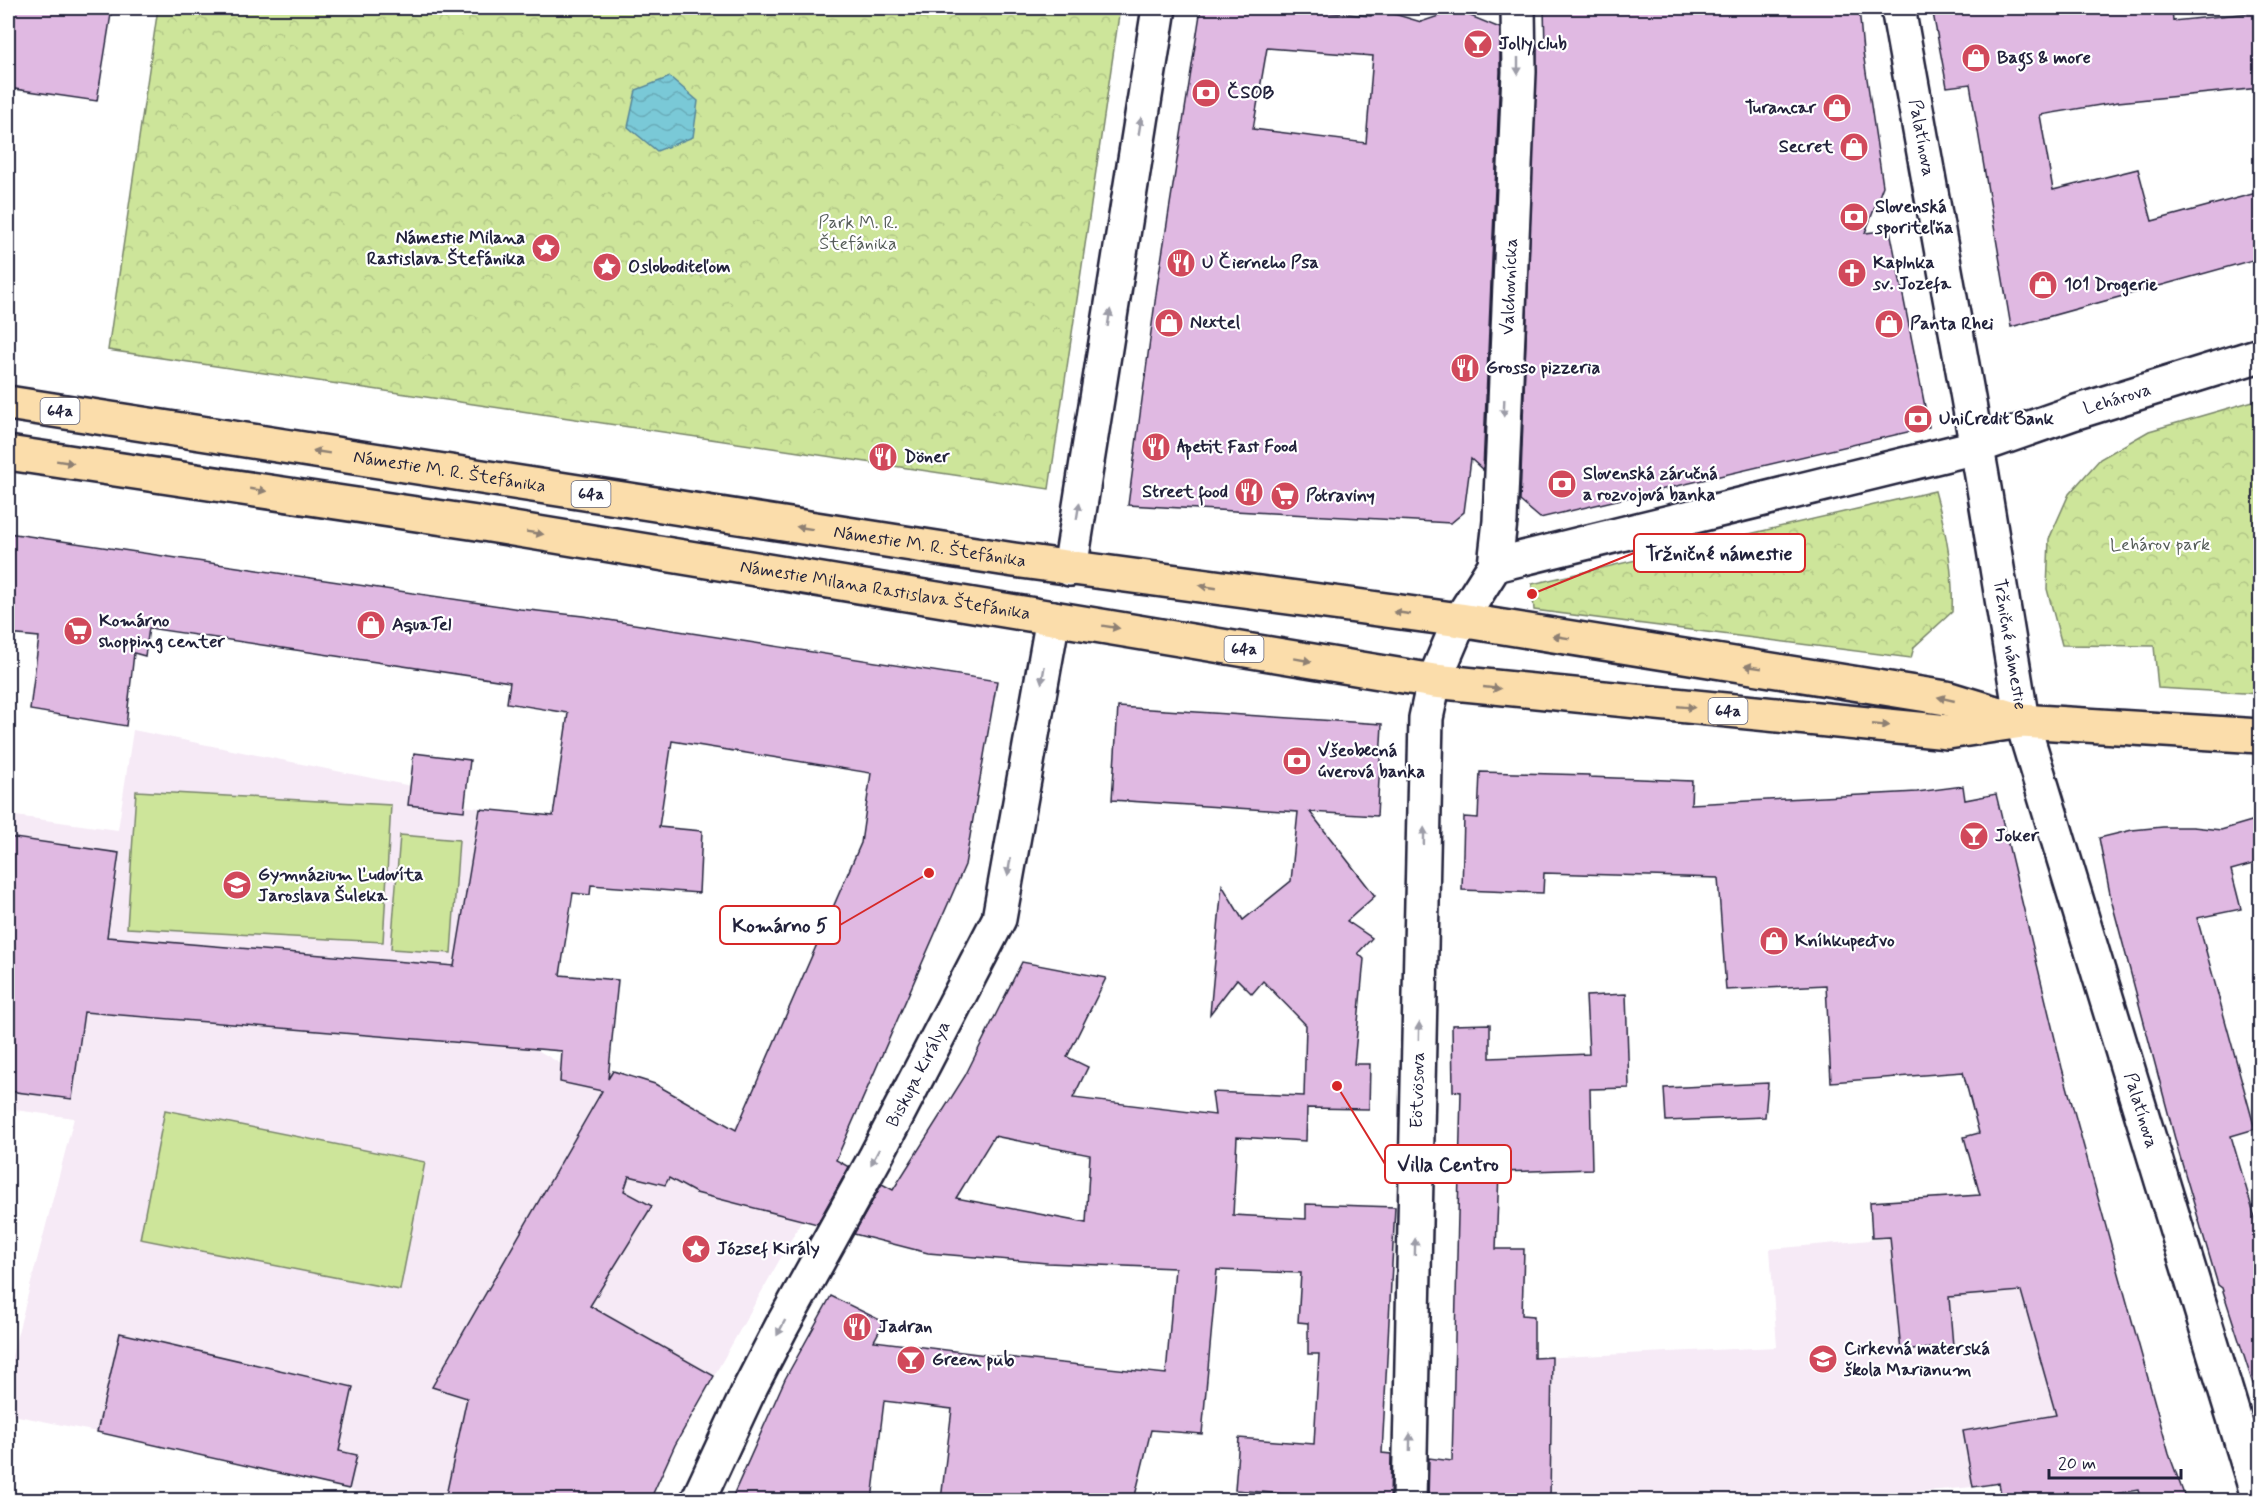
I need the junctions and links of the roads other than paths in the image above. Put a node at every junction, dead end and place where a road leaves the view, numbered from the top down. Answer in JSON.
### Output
{"nodes":[{"id":1,"x":1159,"y":8,"type":"edge"},
{"id":2,"x":1518,"y":8,"type":"edge"},
{"id":3,"x":1898,"y":8,"type":"edge"},
{"id":4,"x":2260,"y":355,"type":"edge"},
{"id":5,"x":8,"y":403,"type":"edge"},
{"id":6,"x":1976,"y":447,"type":"junction"},
{"id":7,"x":8,"y":453,"type":"edge"},
{"id":8,"x":1495,"y":565,"type":"junction"},
{"id":9,"x":1070,"y":569,"type":"junction"},
{"id":10,"x":1053,"y":618,"type":"junction"},
{"id":11,"x":1460,"y":620,"type":"junction"},
{"id":12,"x":1434,"y":681,"type":"junction"},
{"id":13,"x":2022,"y":721,"type":"junction"},
{"id":14,"x":2260,"y":736,"type":"edge"},
{"id":15,"x":698,"y":1500,"type":"edge"},
{"id":16,"x":1409,"y":1500,"type":"edge"},
{"id":17,"x":2259,"y":1500,"type":"edge"}],
"edges":[{"from":9,"to":1,"type":"street","one_way":true},
{"from":2,"to":8,"type":"street","name":"Valchovnícka","one_way":true},
{"from":3,"to":6,"type":"street","name":"Palatínova"},
{"from":4,"to":6,"type":"street","name":"Lehárova"},
{"from":9,"to":5,"type":"main road","name":"Námestie M. R. Štefánika","number":"64a","one_way":true},
{"from":6,"to":8,"type":"street"},
{"from":6,"to":13,"type":"street","name":"Tržničné námestie"},
{"from":7,"to":10,"type":"main road","name":"Námestie Milana Rastislava Štefánika","number":"64a","one_way":true},
{"from":8,"to":11,"type":"street"},
{"from":9,"to":10,"type":"main road"},
{"from":11,"to":9,"type":"main road","name":"Tržničné námestie","number":"64a","one_way":true},
{"from":10,"to":12,"type":"main road","name":"Tržničné námestie","number":"64a","one_way":true},
{"from":10,"to":15,"type":"street","name":"Biskupa Királya","one_way":true},
{"from":11,"to":12,"type":"street","name":"Eötvösova"},
{"from":13,"to":11,"type":"main road","name":"Tržničné námestie","number":"64a","one_way":true},
{"from":12,"to":13,"type":"main road","name":"Tržničné námestie","number":"64a","one_way":true},
{"from":16,"to":12,"type":"street","name":"Eötvösova","one_way":true},
{"from":13,"to":14,"type":"main road","number":"64a"},
{"from":13,"to":17,"type":"street","name":"Palatínova"}]}
